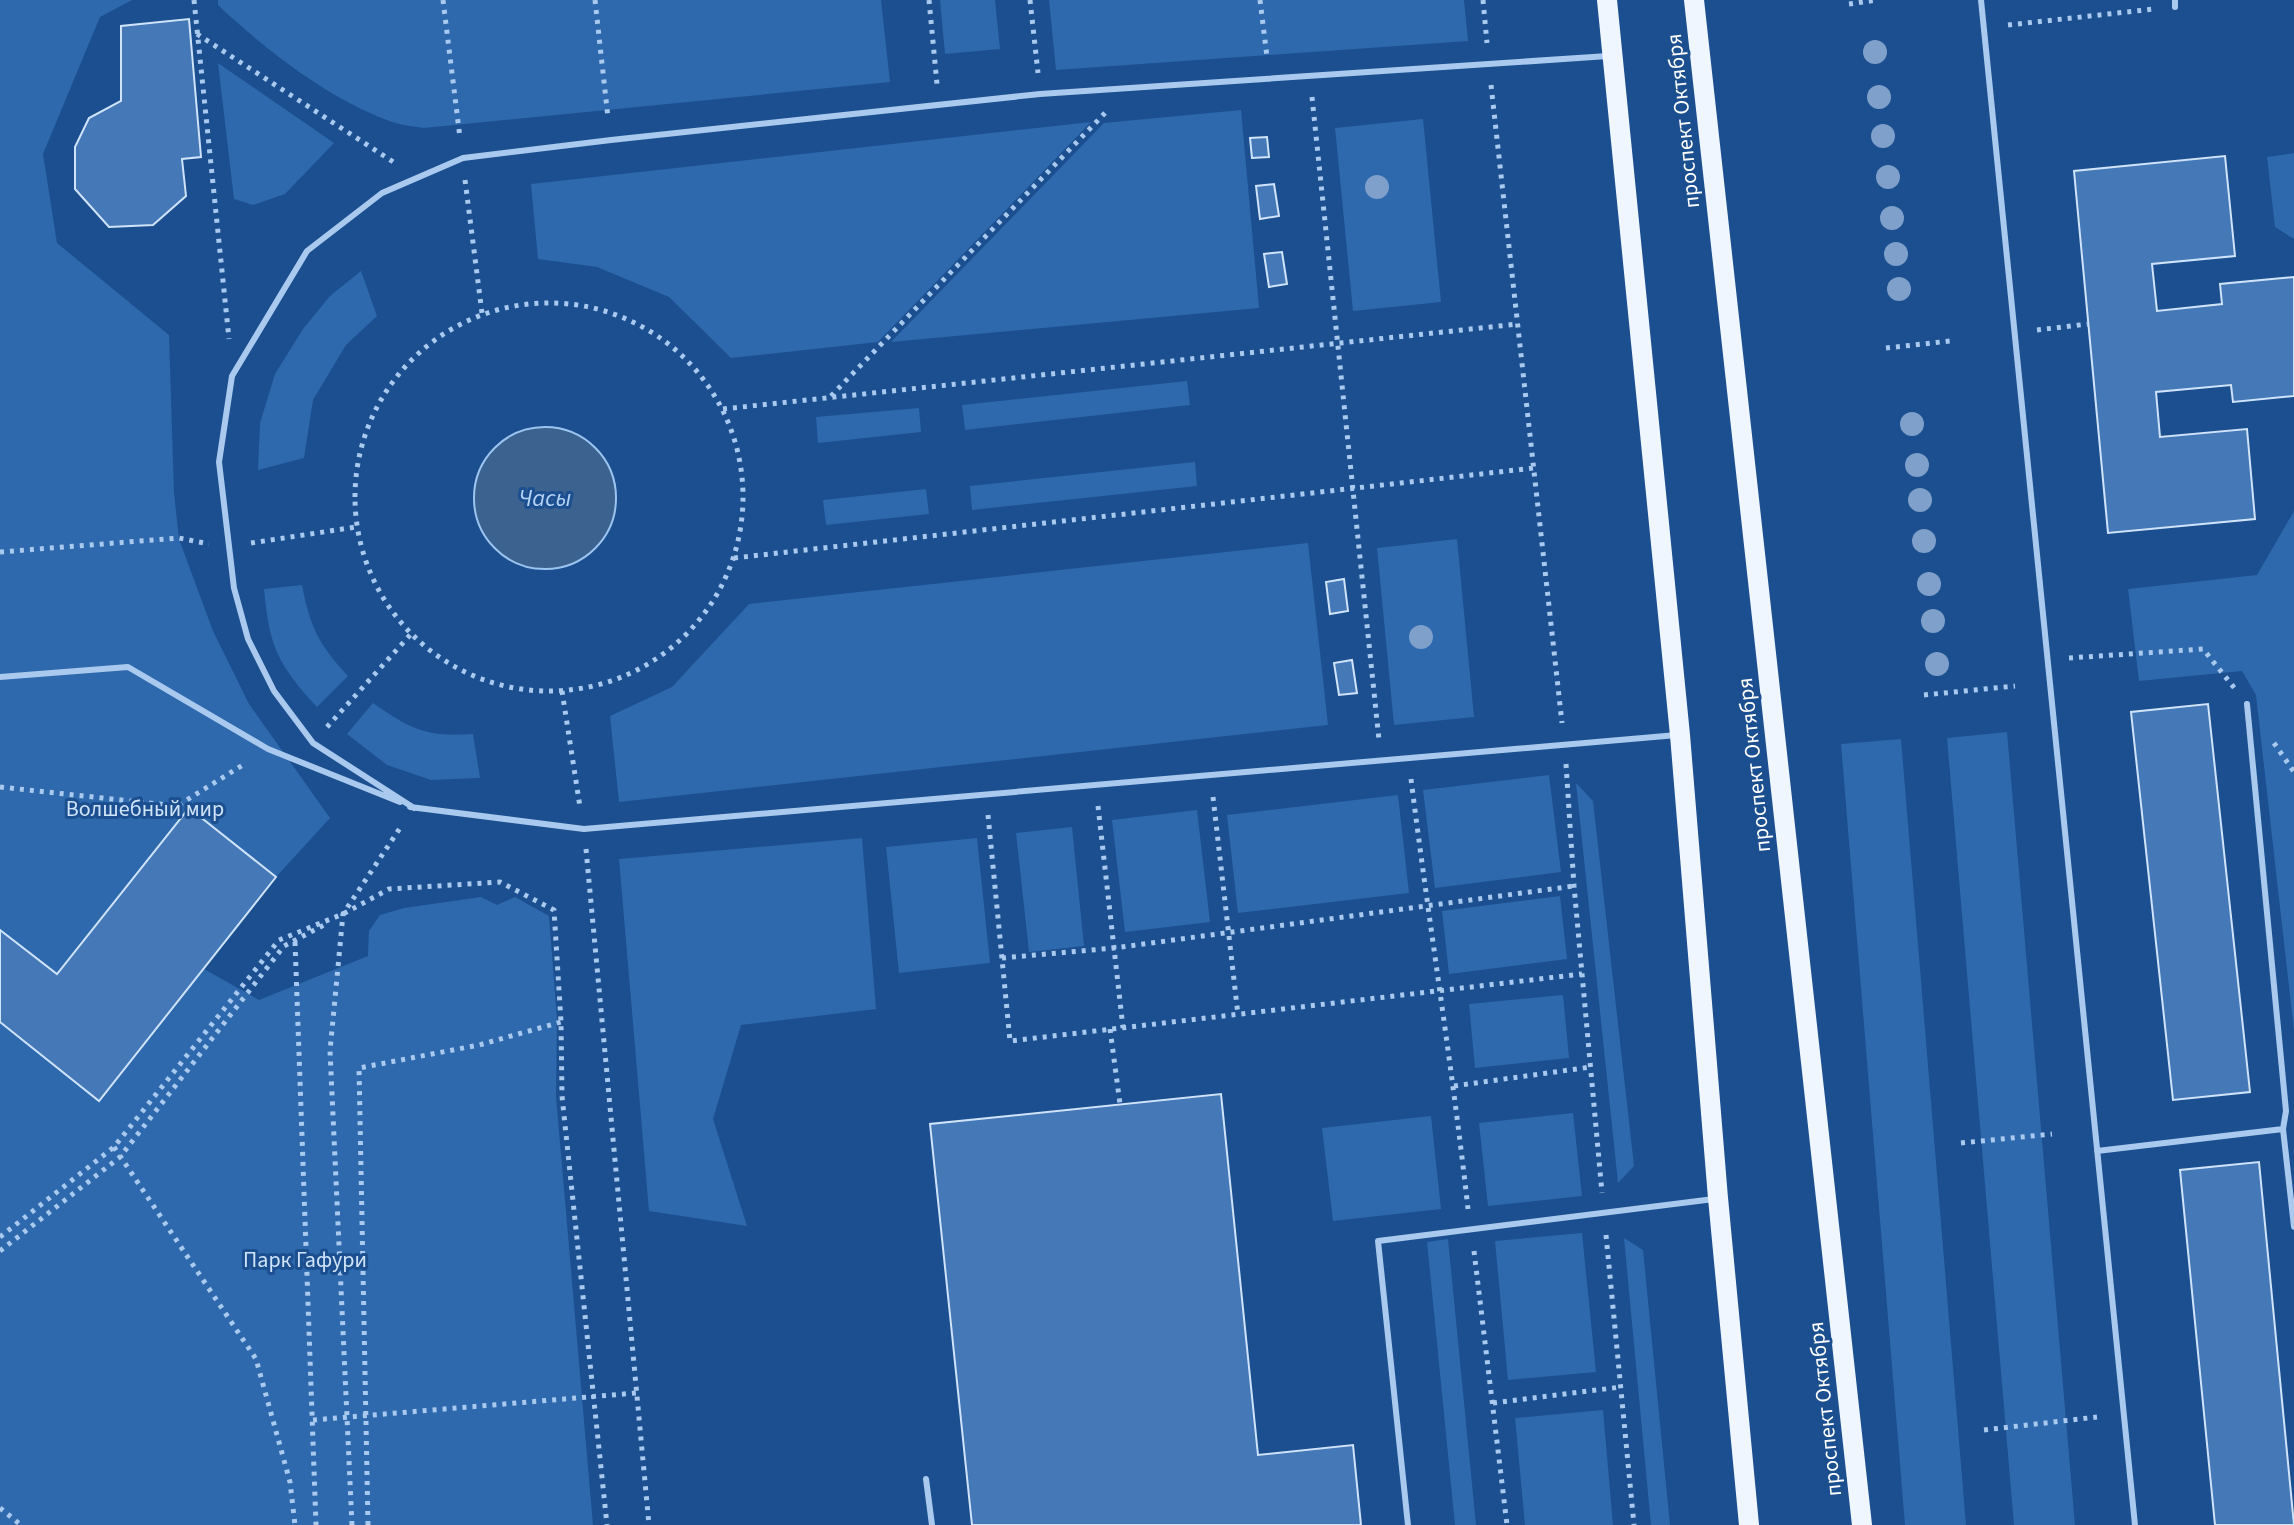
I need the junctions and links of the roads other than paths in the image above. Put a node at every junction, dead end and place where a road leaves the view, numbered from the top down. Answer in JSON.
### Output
{"nodes":[{"id":1,"x":1607,"y":0,"type":"edge"},
{"id":2,"x":1694,"y":0,"type":"edge"},
{"id":3,"x":1981,"y":0,"type":"edge"},
{"id":4,"x":1614,"y":55,"type":"junction"},
{"id":5,"x":0,"y":677,"type":"edge"},
{"id":6,"x":2247,"y":704,"type":"dead end"},
{"id":7,"x":1680,"y":735,"type":"junction"},
{"id":8,"x":414,"y":808,"type":"junction"},
{"id":9,"x":2283,"y":1129,"type":"junction"},
{"id":10,"x":2097,"y":1151,"type":"junction"},
{"id":11,"x":1718,"y":1198,"type":"junction"},
{"id":12,"x":2294,"y":1227,"type":"edge"},
{"id":13,"x":926,"y":1479,"type":"dead end"},
{"id":14,"x":932,"y":1525,"type":"edge"},
{"id":15,"x":1408,"y":1525,"type":"edge"},
{"id":16,"x":1749,"y":1525,"type":"edge"},
{"id":17,"x":1862,"y":1525,"type":"edge"},
{"id":18,"x":2135,"y":1525,"type":"edge"}],
"edges":[{"from":1,"to":4,"type":"main road"},
{"from":2,"to":17,"type":"main road","name":"проспект Октября"},
{"from":3,"to":10,"type":"lane"},
{"from":4,"to":7,"type":"main road"},
{"from":4,"to":8,"type":"lane"},
{"from":5,"to":8,"type":"lane"},
{"from":6,"to":9,"type":"lane"},
{"from":7,"to":8,"type":"lane"},
{"from":7,"to":11,"type":"main road"},
{"from":9,"to":10,"type":"lane"},
{"from":9,"to":12,"type":"lane"},
{"from":10,"to":18,"type":"lane"},
{"from":11,"to":15,"type":"lane"},
{"from":11,"to":16,"type":"main road"},
{"from":13,"to":14,"type":"lane"}]}
